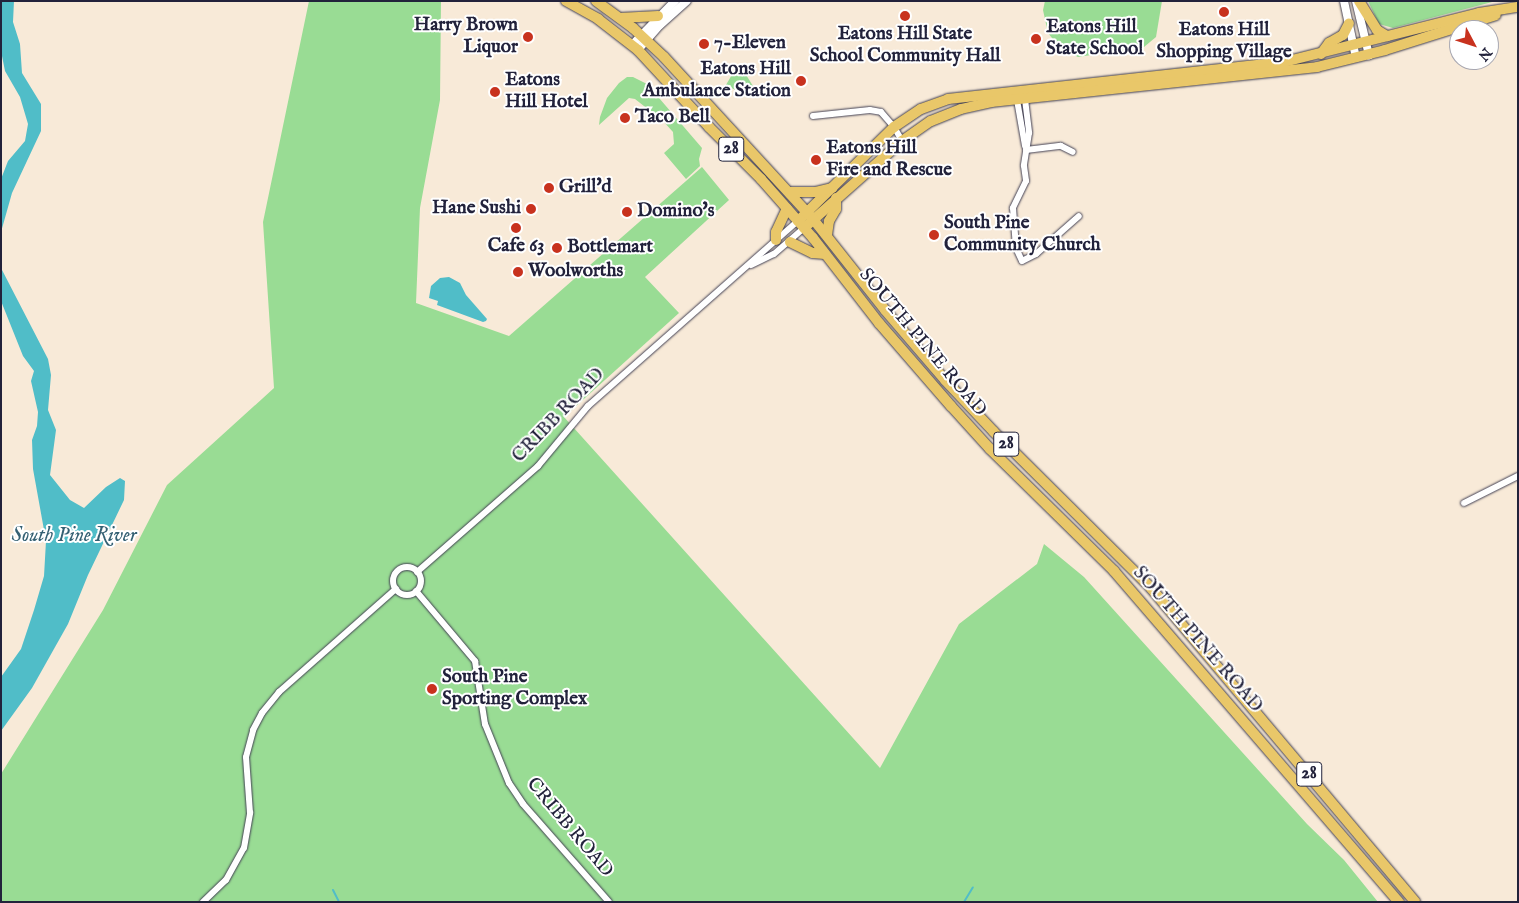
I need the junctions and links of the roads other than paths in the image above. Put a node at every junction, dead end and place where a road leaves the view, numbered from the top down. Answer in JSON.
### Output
{"nodes":[{"id":1,"x":566,"y":1,"type":"edge"},
{"id":2,"x":596,"y":1,"type":"edge"},
{"id":3,"x":675,"y":1,"type":"edge"},
{"id":4,"x":687,"y":1,"type":"edge"},
{"id":5,"x":1344,"y":1,"type":"edge"},
{"id":6,"x":1357,"y":1,"type":"edge"},
{"id":7,"x":1517,"y":10,"type":"edge"},
{"id":8,"x":658,"y":16,"type":"junction"},
{"id":9,"x":620,"y":18,"type":"junction"},
{"id":10,"x":1349,"y":23,"type":"junction"},
{"id":11,"x":1387,"y":36,"type":"junction"},
{"id":12,"x":644,"y":37,"type":"junction"},
{"id":13,"x":1365,"y":42,"type":"junction"},
{"id":14,"x":1354,"y":45,"type":"junction"},
{"id":15,"x":635,"y":47,"type":"junction"},
{"id":16,"x":1320,"y":54,"type":"junction"},
{"id":17,"x":1369,"y":55,"type":"junction"},
{"id":18,"x":1356,"y":58,"type":"junction"},
{"id":19,"x":1021,"y":99,"type":"junction"},
{"id":20,"x":813,"y":116,"type":"dead end"},
{"id":21,"x":894,"y":127,"type":"junction"},
{"id":22,"x":902,"y":141,"type":"junction"},
{"id":23,"x":1026,"y":150,"type":"junction"},
{"id":24,"x":1073,"y":152,"type":"dead end"},
{"id":25,"x":833,"y":188,"type":"junction"},
{"id":26,"x":790,"y":192,"type":"junction"},
{"id":27,"x":836,"y":198,"type":"junction"},
{"id":28,"x":787,"y":208,"type":"junction"},
{"id":29,"x":810,"y":216,"type":"junction"},
{"id":30,"x":1079,"y":216,"type":"dead end"},
{"id":31,"x":801,"y":225,"type":"junction"},
{"id":32,"x":827,"y":235,"type":"junction"},
{"id":33,"x":776,"y":240,"type":"junction"},
{"id":34,"x":790,"y":242,"type":"junction"},
{"id":35,"x":825,"y":254,"type":"junction"},
{"id":36,"x":749,"y":266,"type":"junction"},
{"id":37,"x":1518,"y":476,"type":"edge"},
{"id":38,"x":1464,"y":503,"type":"dead end"},
{"id":39,"x":417,"y":572,"type":"junction"},
{"id":40,"x":396,"y":589,"type":"junction"},
{"id":41,"x":416,"y":591,"type":"junction"},
{"id":42,"x":203,"y":902,"type":"edge"},
{"id":43,"x":609,"y":902,"type":"edge"},
{"id":44,"x":1399,"y":902,"type":"edge"},
{"id":45,"x":1415,"y":902,"type":"edge"}],
"edges":[{"from":1,"to":15,"type":"main road","name":"SOUTH PINE ROAD","number":"28"},
{"from":2,"to":9,"type":"main road","name":"SOUTH PINE ROAD","number":"28"},
{"from":3,"to":8,"type":"street"},
{"from":4,"to":12,"type":"street"},
{"from":5,"to":10,"type":"street"},
{"from":6,"to":11,"type":"main road"},
{"from":6,"to":13,"type":"street"},
{"from":7,"to":11,"type":"main road"},
{"from":7,"to":17,"type":"main road"},
{"from":8,"to":9,"type":"main road"},
{"from":8,"to":12,"type":"street"},
{"from":9,"to":12,"type":"main road","name":"SOUTH PINE ROAD","number":"28"},
{"from":10,"to":14,"type":"street"},
{"from":10,"to":16,"type":"main road"},
{"from":11,"to":13,"type":"main road"},
{"from":12,"to":15,"type":"street"},
{"from":12,"to":26,"type":"main road","name":"SOUTH PINE ROAD","number":"28"},
{"from":13,"to":14,"type":"main road"},
{"from":13,"to":17,"type":"street"},
{"from":14,"to":16,"type":"main road"},
{"from":14,"to":18,"type":"street"},
{"from":15,"to":28,"type":"main road","name":"SOUTH PINE ROAD","number":"28"},
{"from":16,"to":21,"type":"main road"},
{"from":17,"to":18,"type":"main road"},
{"from":18,"to":19,"type":"main road"},
{"from":19,"to":22,"type":"main road"},
{"from":19,"to":23,"type":"street"},
{"from":20,"to":21,"type":"street"},
{"from":21,"to":22,"type":"street"},
{"from":21,"to":25,"type":"main road"},
{"from":22,"to":27,"type":"main road"},
{"from":23,"to":24,"type":"street"},
{"from":23,"to":30,"type":"street"},
{"from":25,"to":26,"type":"main road"},
{"from":25,"to":29,"type":"main road"},
{"from":26,"to":29,"type":"main road","name":"SOUTH PINE ROAD","number":"28"},
{"from":27,"to":29,"type":"main road"},
{"from":27,"to":32,"type":"main road"},
{"from":28,"to":31,"type":"main road","name":"SOUTH PINE ROAD","number":"28"},
{"from":28,"to":33,"type":"main road"},
{"from":29,"to":31,"type":"main road","name":"CRIBB ROAD"},
{"from":29,"to":32,"type":"main road","name":"SOUTH PINE ROAD","number":"28"},
{"from":31,"to":33,"type":"street","name":"CRIBB ROAD"},
{"from":31,"to":34,"type":"street","name":"CRIBB ROAD"},
{"from":31,"to":35,"type":"main road","name":"SOUTH PINE ROAD","number":"28"},
{"from":32,"to":45,"type":"main road","name":"SOUTH PINE ROAD","number":"28"},
{"from":33,"to":36,"type":"street","name":"CRIBB ROAD"},
{"from":34,"to":35,"type":"main road"},
{"from":34,"to":36,"type":"street","name":"CRIBB ROAD"},
{"from":35,"to":44,"type":"main road","name":"SOUTH PINE ROAD","number":"28"},
{"from":36,"to":39,"type":"street","name":"CRIBB ROAD"},
{"from":37,"to":38,"type":"street"},
{"from":39,"to":40,"type":"street"},
{"from":39,"to":41,"type":"street"},
{"from":40,"to":41,"type":"street"},
{"from":40,"to":42,"type":"street"},
{"from":41,"to":43,"type":"street","name":"CRIBB ROAD"}]}
